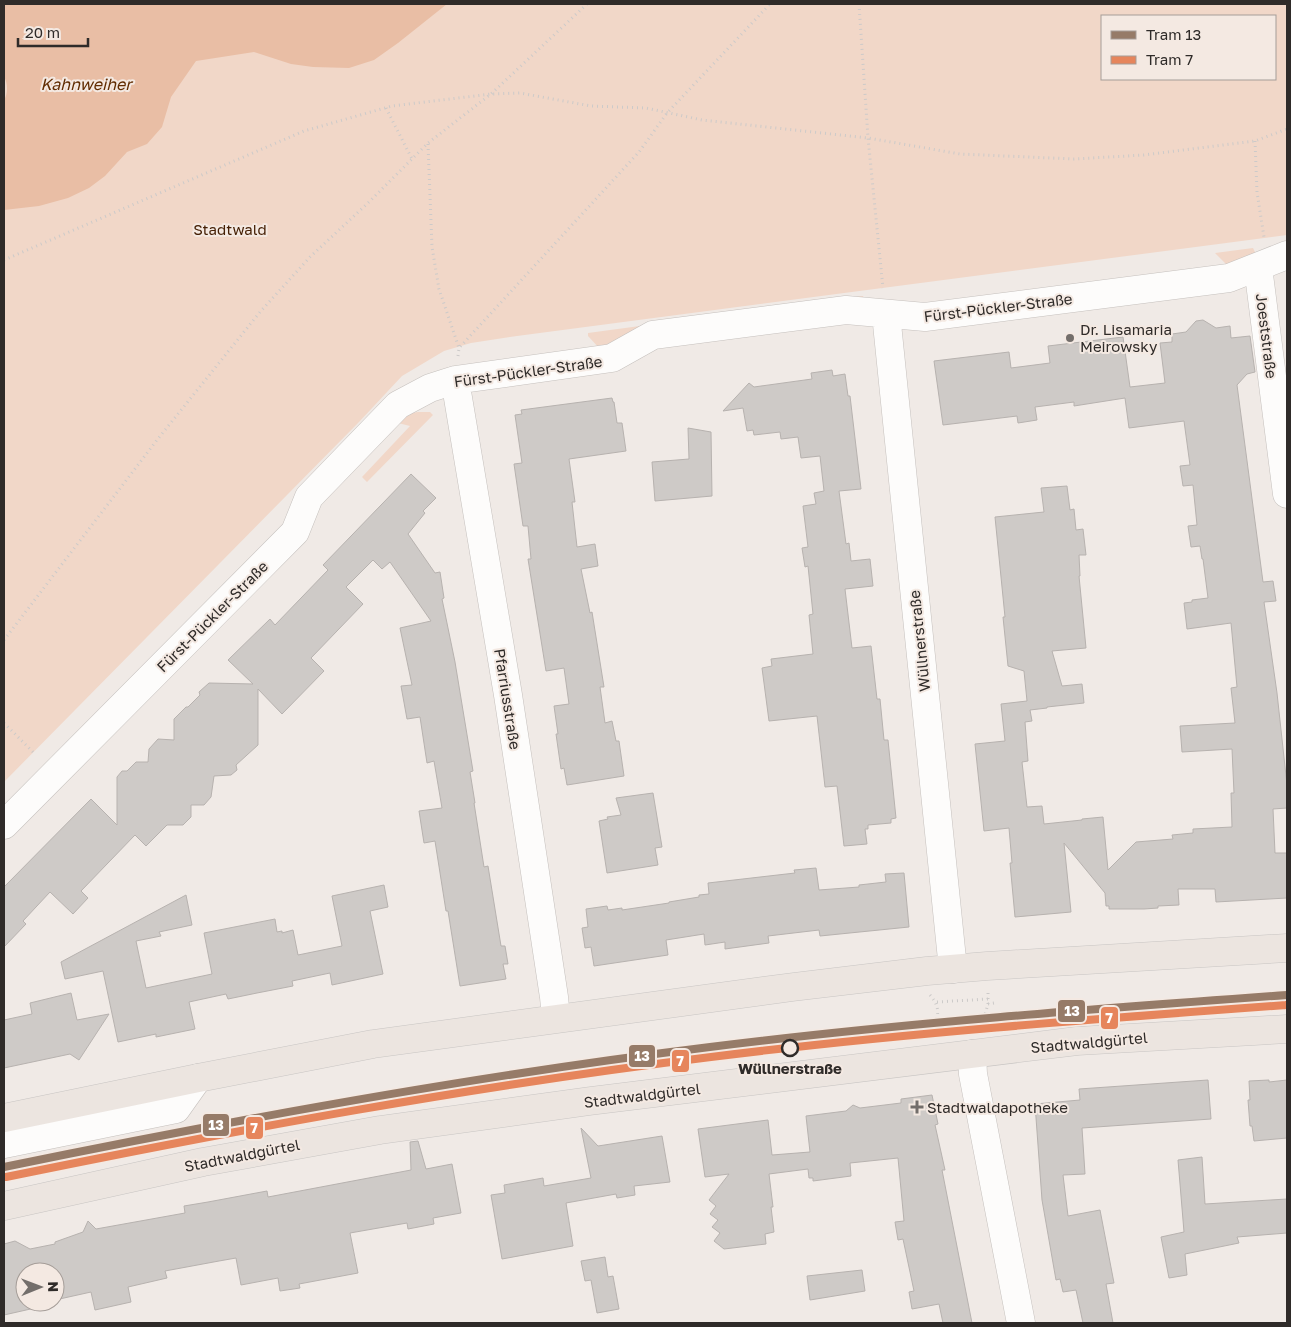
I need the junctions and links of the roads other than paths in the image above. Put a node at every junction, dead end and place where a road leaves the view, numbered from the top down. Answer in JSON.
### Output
{"nodes":[{"id":1,"x":1271,"y":262,"type":"edge"},
{"id":2,"x":886,"y":314,"type":"junction"},
{"id":3,"x":455,"y":380,"type":"junction"},
{"id":4,"x":1287,"y":494,"type":"edge"},
{"id":5,"x":4,"y":825,"type":"edge"},
{"id":6,"x":1287,"y":948,"type":"edge"},
{"id":7,"x":940,"y":970,"type":"junction"},
{"id":8,"x":556,"y":1018,"type":"junction"},
{"id":9,"x":1287,"y":1029,"type":"edge"},
{"id":10,"x":976,"y":1042,"type":"junction"},
{"id":11,"x":198,"y":1078,"type":"junction"},
{"id":12,"x":4,"y":1118,"type":"edge"},
{"id":13,"x":4,"y":1144,"type":"edge"},
{"id":14,"x":4,"y":1206,"type":"edge"},
{"id":15,"x":1021,"y":1323,"type":"edge"}],
"edges":[{"from":1,"to":2,"type":"street","name":"Fürst-Pückler-Straße"},
{"from":1,"to":4,"type":"street","name":"Joeststraße"},
{"from":2,"to":3,"type":"street","name":"Fürst-Pückler-Straße"},
{"from":2,"to":7,"type":"street","name":"Wüllnerstraße"},
{"from":3,"to":5,"type":"street","name":"Fürst-Pückler-Straße"},
{"from":3,"to":8,"type":"street","name":"Pfarriusstraße"},
{"from":6,"to":7,"type":"main road"},
{"from":7,"to":8,"type":"main road"},
{"from":8,"to":11,"type":"main road"},
{"from":9,"to":10,"type":"main road","name":"Stadtwaldgürtel"},
{"from":10,"to":14,"type":"main road","name":"Stadtwaldgürtel"},
{"from":10,"to":15,"type":"street"},
{"from":11,"to":12,"type":"main road"},
{"from":11,"to":13,"type":"street"}]}
